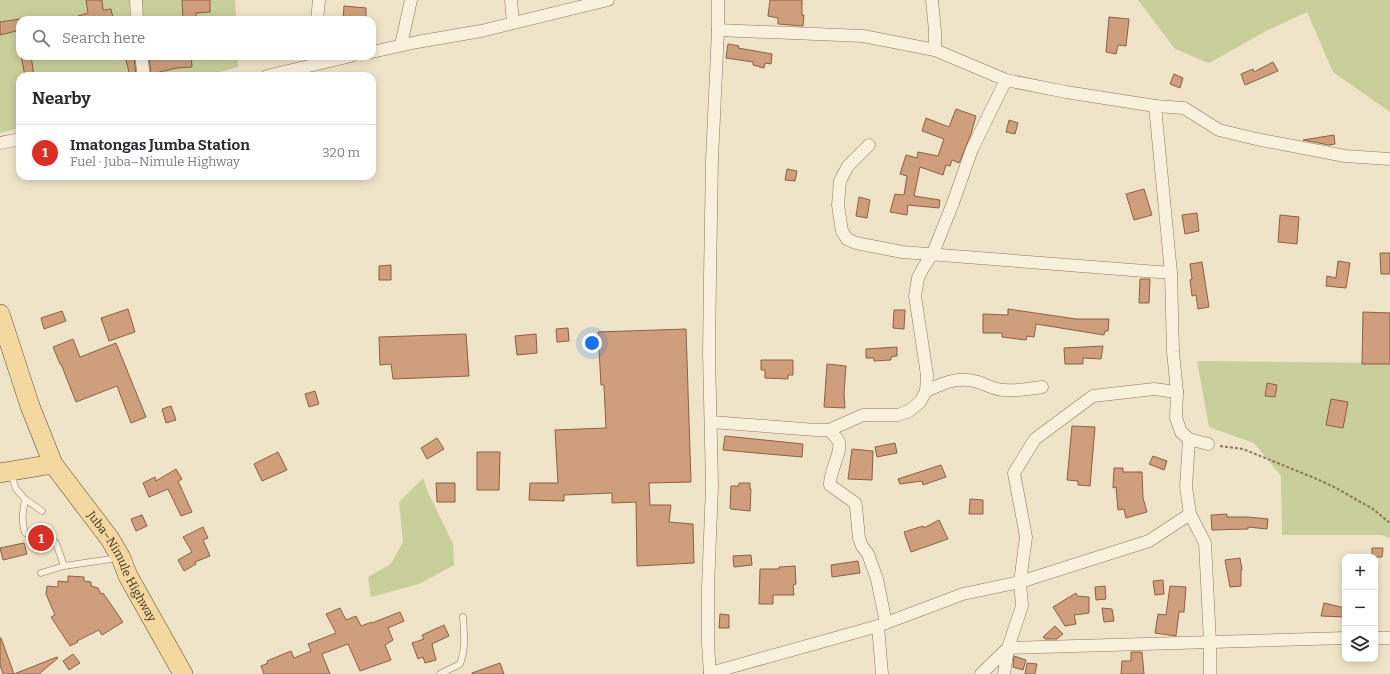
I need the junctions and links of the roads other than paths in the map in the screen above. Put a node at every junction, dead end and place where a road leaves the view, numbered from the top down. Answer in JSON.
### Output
{"nodes":[{"id":1,"x":136,"y":0,"type":"edge"},
{"id":2,"x":319,"y":0,"type":"edge"},
{"id":3,"x":411,"y":0,"type":"edge"},
{"id":4,"x":511,"y":0,"type":"edge"},
{"id":5,"x":606,"y":0,"type":"edge"},
{"id":6,"x":718,"y":0,"type":"edge"},
{"id":7,"x":932,"y":0,"type":"edge"},
{"id":8,"x":137,"y":16,"type":"edge"},
{"id":9,"x":317,"y":16,"type":"edge"},
{"id":10,"x":513,"y":23,"type":"junction"},
{"id":11,"x":718,"y":30,"type":"junction"},
{"id":12,"x":402,"y":45,"type":"junction"},
{"id":13,"x":935,"y":50,"type":"junction"},
{"id":14,"x":376,"y":51,"type":"edge"},
{"id":15,"x":142,"y":60,"type":"edge"},
{"id":16,"x":316,"y":60,"type":"edge"},
{"id":17,"x":143,"y":72,"type":"edge"},
{"id":18,"x":279,"y":72,"type":"edge"},
{"id":19,"x":1006,"y":80,"type":"junction"},
{"id":20,"x":1154,"y":106,"type":"junction"},
{"id":21,"x":16,"y":140,"type":"edge"},
{"id":22,"x":0,"y":143,"type":"edge"},
{"id":23,"x":869,"y":145,"type":"dead end"},
{"id":24,"x":1390,"y":159,"type":"edge"},
{"id":25,"x":933,"y":254,"type":"junction"},
{"id":26,"x":1172,"y":273,"type":"junction"},
{"id":27,"x":0,"y":314,"type":"edge"},
{"id":28,"x":1042,"y":387,"type":"dead end"},
{"id":29,"x":926,"y":391,"type":"junction"},
{"id":30,"x":1177,"y":392,"type":"junction"},
{"id":31,"x":711,"y":422,"type":"junction"},
{"id":32,"x":829,"y":430,"type":"junction"},
{"id":33,"x":1189,"y":439,"type":"junction"},
{"id":34,"x":1208,"y":444,"type":"road end"},
{"id":35,"x":53,"y":464,"type":"junction"},
{"id":36,"x":5,"y":472,"type":"edge"},
{"id":37,"x":25,"y":499,"type":"junction"},
{"id":38,"x":42,"y":511,"type":"dead end"},
{"id":39,"x":1190,"y":514,"type":"junction"},
{"id":40,"x":25,"y":533,"type":"dead end"},
{"id":41,"x":56,"y":543,"type":"dead end"},
{"id":42,"x":121,"y":558,"type":"junction"},
{"id":43,"x":64,"y":566,"type":"junction"},
{"id":44,"x":41,"y":573,"type":"dead end"},
{"id":45,"x":1020,"y":582,"type":"junction"},
{"id":46,"x":463,"y":617,"type":"dead end"},
{"id":47,"x":882,"y":625,"type":"junction"},
{"id":48,"x":1342,"y":638,"type":"edge"},
{"id":49,"x":1378,"y":638,"type":"edge"},
{"id":50,"x":1390,"y":638,"type":"edge"},
{"id":51,"x":1210,"y":642,"type":"junction"},
{"id":52,"x":1008,"y":648,"type":"junction"},
{"id":53,"x":183,"y":674,"type":"edge"},
{"id":54,"x":440,"y":674,"type":"edge"},
{"id":55,"x":710,"y":674,"type":"edge"},
{"id":56,"x":882,"y":674,"type":"edge"},
{"id":57,"x":981,"y":674,"type":"edge"},
{"id":58,"x":1004,"y":674,"type":"edge"},
{"id":59,"x":1210,"y":674,"type":"edge"}],
"edges":[{"from":1,"to":8,"type":"street"},
{"from":2,"to":9,"type":"street"},
{"from":3,"to":12,"type":"street"},
{"from":4,"to":10,"type":"street"},
{"from":5,"to":10,"type":"street"},
{"from":6,"to":11,"type":"street"},
{"from":7,"to":13,"type":"street"},
{"from":10,"to":12,"type":"street"},
{"from":11,"to":13,"type":"street"},
{"from":11,"to":31,"type":"street"},
{"from":12,"to":14,"type":"street"},
{"from":13,"to":19,"type":"street"},
{"from":15,"to":17,"type":"street"},
{"from":16,"to":18,"type":"street"},
{"from":19,"to":20,"type":"street"},
{"from":19,"to":25,"type":"street"},
{"from":20,"to":24,"type":"street"},
{"from":20,"to":26,"type":"street"},
{"from":21,"to":22,"type":"street"},
{"from":23,"to":25,"type":"street"},
{"from":25,"to":26,"type":"street"},
{"from":25,"to":29,"type":"street"},
{"from":26,"to":30,"type":"street"},
{"from":27,"to":35,"type":"main road","name":"Juba–Nimule Highway"},
{"from":28,"to":29,"type":"street"},
{"from":29,"to":32,"type":"street"},
{"from":30,"to":33,"type":"street"},
{"from":30,"to":45,"type":"street"},
{"from":31,"to":32,"type":"street"},
{"from":31,"to":55,"type":"street"},
{"from":32,"to":47,"type":"street"},
{"from":33,"to":34,"type":"street"},
{"from":33,"to":39,"type":"street"},
{"from":35,"to":36,"type":"main road"},
{"from":35,"to":42,"type":"main road","name":"Juba–Nimule Highway"},
{"from":36,"to":37,"type":"lane"},
{"from":37,"to":38,"type":"lane"},
{"from":37,"to":40,"type":"lane"},
{"from":39,"to":45,"type":"street"},
{"from":39,"to":51,"type":"street"},
{"from":41,"to":43,"type":"lane"},
{"from":42,"to":43,"type":"lane"},
{"from":42,"to":53,"type":"main road","name":"Juba–Nimule Highway"},
{"from":43,"to":44,"type":"lane"},
{"from":45,"to":47,"type":"street"},
{"from":45,"to":52,"type":"street"},
{"from":46,"to":54,"type":"lane"},
{"from":47,"to":55,"type":"street"},
{"from":47,"to":56,"type":"street"},
{"from":48,"to":51,"type":"street"},
{"from":49,"to":50,"type":"street"},
{"from":51,"to":52,"type":"street"},
{"from":51,"to":59,"type":"street"},
{"from":52,"to":57,"type":"street"},
{"from":52,"to":58,"type":"street"}]}
